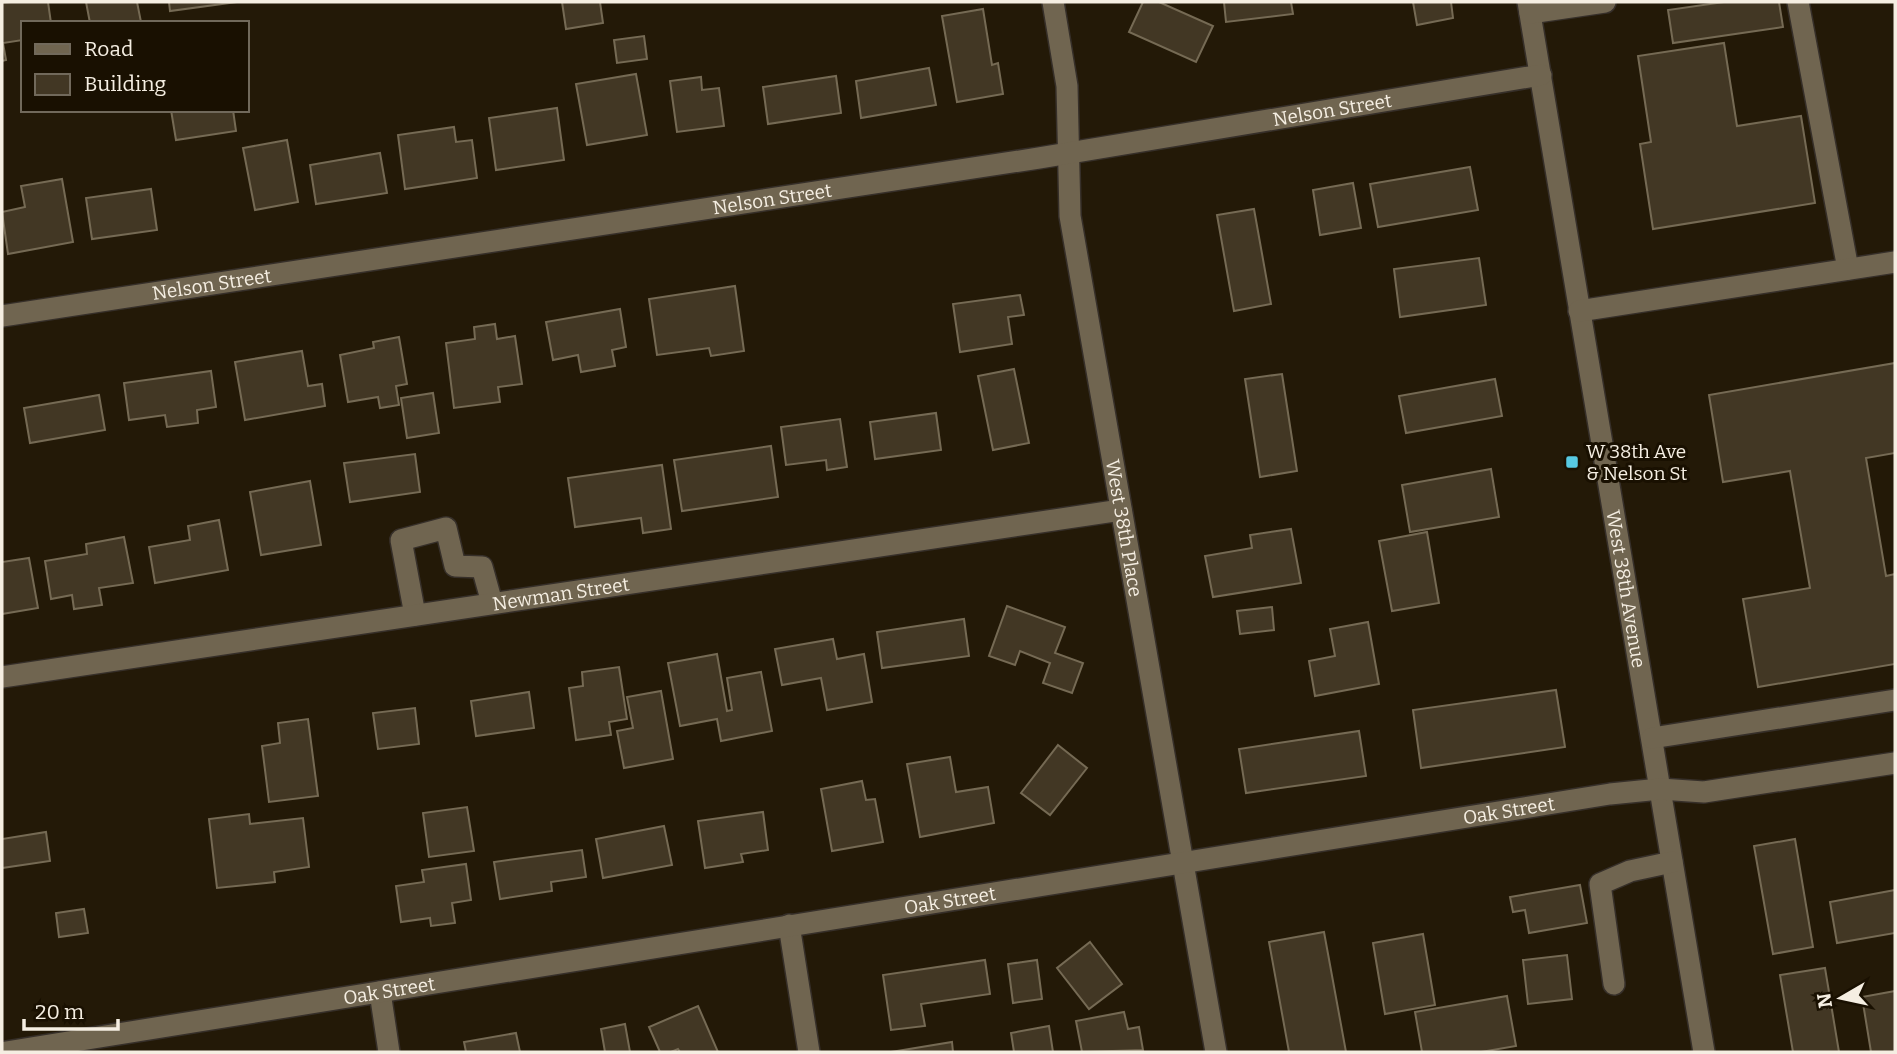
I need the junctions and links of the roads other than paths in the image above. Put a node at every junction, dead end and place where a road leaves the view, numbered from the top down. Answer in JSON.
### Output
{"nodes":[{"id":1,"x":1053,"y":2,"type":"edge"},
{"id":2,"x":1605,"y":2,"type":"edge"},
{"id":3,"x":1798,"y":2,"type":"edge"},
{"id":4,"x":1529,"y":7,"type":"edge"},
{"id":5,"x":1541,"y":75,"type":"junction"},
{"id":6,"x":1068,"y":154,"type":"junction"},
{"id":7,"x":1895,"y":261,"type":"edge"},
{"id":8,"x":1847,"y":269,"type":"junction"},
{"id":9,"x":1579,"y":311,"type":"junction"},
{"id":10,"x":2,"y":316,"type":"edge"},
{"id":11,"x":1121,"y":510,"type":"junction"},
{"id":12,"x":492,"y":603,"type":"junction"},
{"id":13,"x":415,"y":615,"type":"junction"},
{"id":14,"x":2,"y":677,"type":"edge"},
{"id":15,"x":1895,"y":700,"type":"edge"},
{"id":16,"x":1651,"y":738,"type":"junction"},
{"id":17,"x":1895,"y":763,"type":"edge"},
{"id":18,"x":1660,"y":789,"type":"junction"},
{"id":19,"x":1185,"y":862,"type":"junction"},
{"id":20,"x":1672,"y":862,"type":"junction"},
{"id":21,"x":789,"y":925,"type":"junction"},
{"id":22,"x":1614,"y":984,"type":"dead end"},
{"id":23,"x":380,"y":992,"type":"junction"},
{"id":24,"x":6,"y":1052,"type":"edge"},
{"id":25,"x":389,"y":1052,"type":"edge"},
{"id":26,"x":809,"y":1052,"type":"edge"},
{"id":27,"x":1216,"y":1052,"type":"edge"},
{"id":28,"x":1704,"y":1052,"type":"edge"}],
"edges":[{"from":1,"to":6,"type":"street","name":"West 38th Place"},
{"from":2,"to":4,"type":"street"},
{"from":3,"to":8,"type":"street"},
{"from":4,"to":5,"type":"street","name":"West 38th Avenue"},
{"from":5,"to":6,"type":"street","name":"Nelson Street"},
{"from":5,"to":9,"type":"street","name":"West 38th Avenue"},
{"from":6,"to":10,"type":"street","name":"Nelson Street"},
{"from":6,"to":11,"type":"street","name":"West 38th Place"},
{"from":7,"to":8,"type":"street"},
{"from":8,"to":9,"type":"street"},
{"from":9,"to":16,"type":"street","name":"West 38th Avenue"},
{"from":11,"to":12,"type":"street","name":"Newman Street"},
{"from":11,"to":19,"type":"street","name":"West 38th Place"},
{"from":12,"to":13,"type":"street","name":"Newman Street"},
{"from":12,"to":13,"type":"street"},
{"from":13,"to":14,"type":"street","name":"Newman Street"},
{"from":15,"to":16,"type":"street"},
{"from":16,"to":18,"type":"street","name":"West 38th Avenue"},
{"from":17,"to":18,"type":"street","name":"Oak Street"},
{"from":18,"to":19,"type":"street","name":"Oak Street"},
{"from":18,"to":20,"type":"street","name":"West 38th Avenue"},
{"from":19,"to":21,"type":"street","name":"Oak Street"},
{"from":19,"to":27,"type":"street","name":"West 38th Place"},
{"from":20,"to":22,"type":"street"},
{"from":20,"to":28,"type":"street","name":"West 38th Avenue"},
{"from":21,"to":23,"type":"street","name":"Oak Street"},
{"from":21,"to":26,"type":"street"},
{"from":23,"to":24,"type":"street","name":"Oak Street"},
{"from":23,"to":25,"type":"street"}]}
